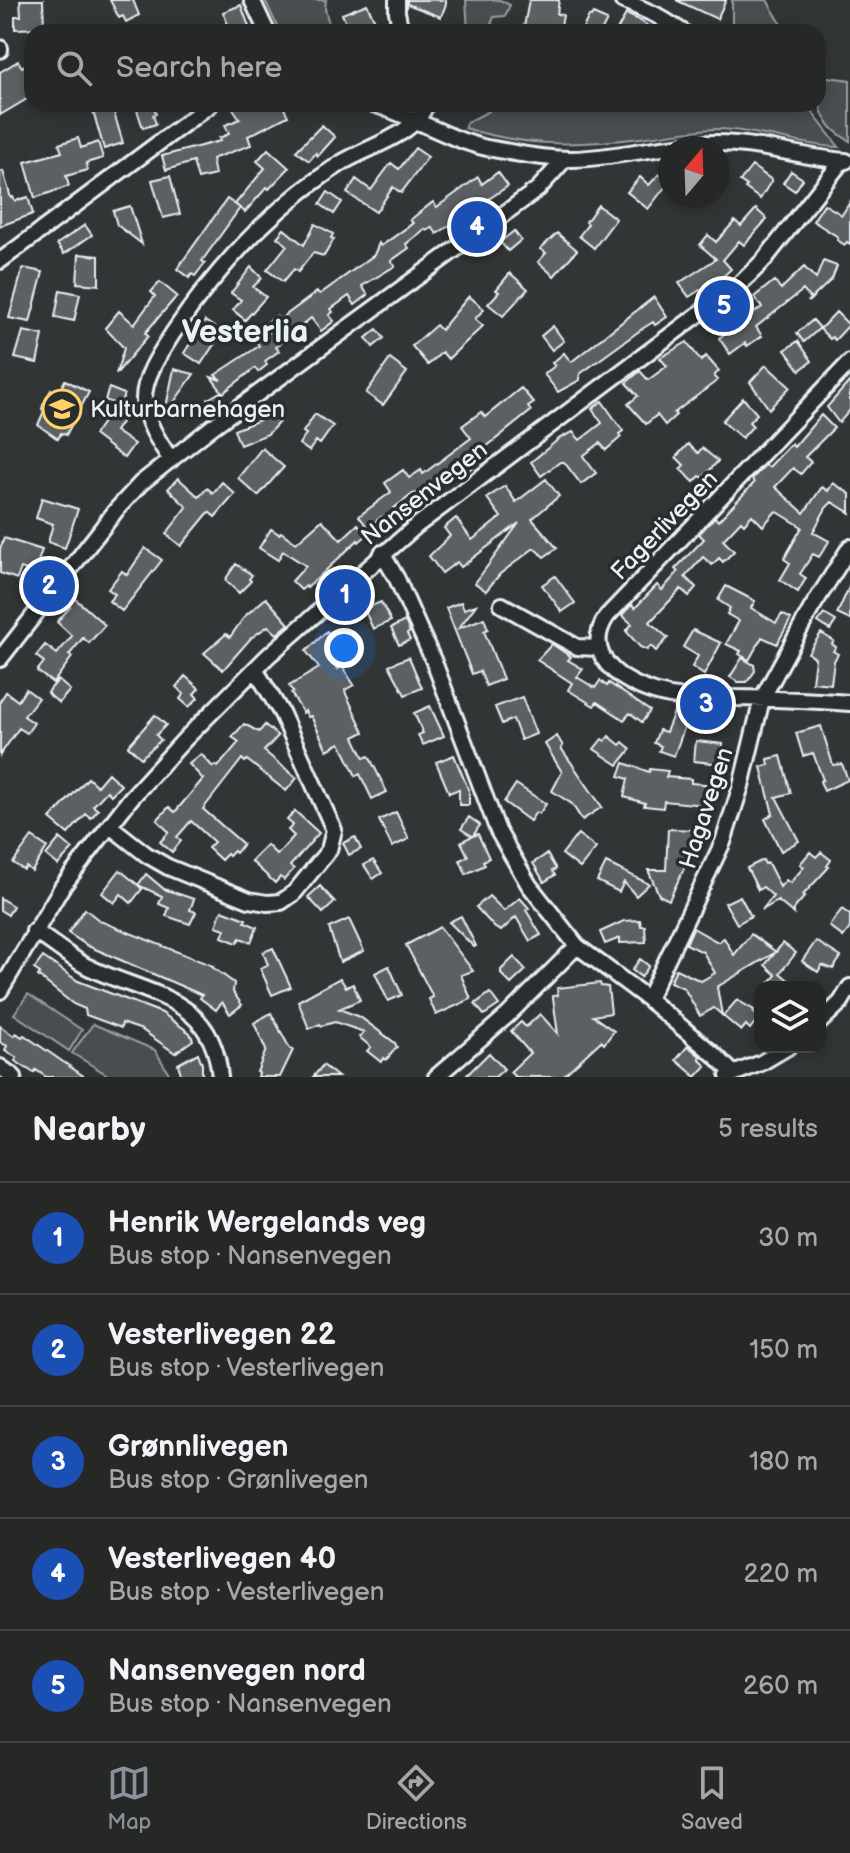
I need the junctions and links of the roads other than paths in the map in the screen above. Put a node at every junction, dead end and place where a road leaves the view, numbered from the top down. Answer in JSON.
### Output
{"nodes":[{"id":1,"x":252,"y":0,"type":"edge"},
{"id":2,"x":397,"y":0,"type":"edge"},
{"id":3,"x":622,"y":0,"type":"edge"},
{"id":4,"x":263,"y":24,"type":"edge"},
{"id":5,"x":399,"y":24,"type":"edge"},
{"id":6,"x":670,"y":24,"type":"edge"},
{"id":7,"x":200,"y":112,"type":"edge"},
{"id":8,"x":397,"y":112,"type":"edge"},
{"id":9,"x":422,"y":112,"type":"edge"},
{"id":10,"x":418,"y":119,"type":"junction"},
{"id":11,"x":565,"y":159,"type":"junction"},
{"id":12,"x":846,"y":161,"type":"edge"},
{"id":13,"x":0,"y":261,"type":"edge"},
{"id":14,"x":850,"y":362,"type":"edge"},
{"id":15,"x":171,"y":460,"type":"junction"},
{"id":16,"x":850,"y":547,"type":"edge"},
{"id":17,"x":382,"y":553,"type":"junction"},
{"id":18,"x":502,"y":605,"type":"dead end"},
{"id":19,"x":598,"y":648,"type":"junction"},
{"id":20,"x":0,"y":659,"type":"edge"},
{"id":21,"x":255,"y":669,"type":"junction"},
{"id":22,"x":762,"y":699,"type":"junction"},
{"id":23,"x":850,"y":703,"type":"edge"},
{"id":24,"x":110,"y":826,"type":"junction"},
{"id":25,"x":34,"y":931,"type":"junction"},
{"id":26,"x":577,"y":946,"type":"junction"},
{"id":27,"x":850,"y":987,"type":"edge"},
{"id":28,"x":0,"y":991,"type":"edge"},
{"id":29,"x":648,"y":999,"type":"junction"},
{"id":30,"x":826,"y":1017,"type":"edge"},
{"id":31,"x":778,"y":1053,"type":"edge"},
{"id":32,"x":0,"y":1067,"type":"edge"},
{"id":33,"x":730,"y":1075,"type":"edge"},
{"id":34,"x":14,"y":1077,"type":"edge"},
{"id":35,"x":220,"y":1077,"type":"edge"},
{"id":36,"x":436,"y":1077,"type":"edge"}],
"edges":[{"from":1,"to":4,"type":"street"},
{"from":2,"to":5,"type":"street"},
{"from":3,"to":6,"type":"street"},
{"from":7,"to":13,"type":"street"},
{"from":8,"to":10,"type":"street"},
{"from":9,"to":10,"type":"street"},
{"from":10,"to":11,"type":"street"},
{"from":10,"to":15,"type":"street"},
{"from":11,"to":12,"type":"street"},
{"from":11,"to":15,"type":"street"},
{"from":12,"to":17,"type":"street","name":"Nansenvegen"},
{"from":14,"to":19,"type":"street","name":"Fagerlivegen"},
{"from":15,"to":20,"type":"street"},
{"from":16,"to":22,"type":"street","name":"Hagavegen"},
{"from":17,"to":21,"type":"street","name":"Nansenvegen"},
{"from":17,"to":26,"type":"street"},
{"from":18,"to":19,"type":"street"},
{"from":19,"to":22,"type":"street"},
{"from":21,"to":24,"type":"street","name":"Nansenvegen"},
{"from":21,"to":24,"type":"street"},
{"from":22,"to":23,"type":"street"},
{"from":22,"to":29,"type":"street","name":"Hagavegen"},
{"from":24,"to":25,"type":"street","name":"Nansenvegen"},
{"from":25,"to":28,"type":"street","name":"Nansenvegen"},
{"from":25,"to":35,"type":"street"},
{"from":26,"to":29,"type":"street"},
{"from":26,"to":36,"type":"street"},
{"from":27,"to":30,"type":"street"},
{"from":29,"to":33,"type":"street"},
{"from":31,"to":33,"type":"street"},
{"from":32,"to":34,"type":"street"}]}
